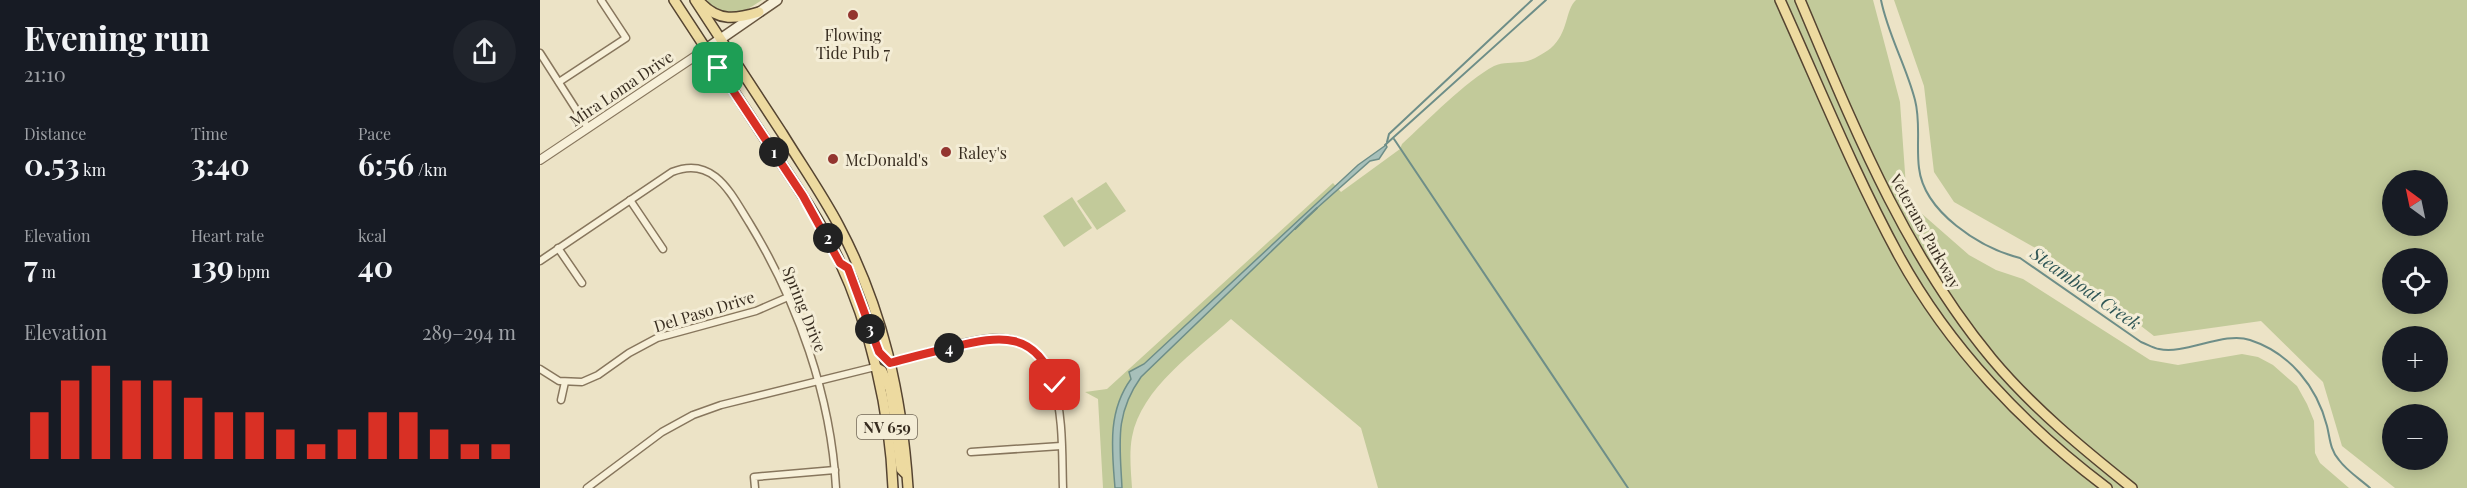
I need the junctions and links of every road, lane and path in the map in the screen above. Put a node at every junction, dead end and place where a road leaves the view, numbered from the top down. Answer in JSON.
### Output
{"nodes":[{"id":1,"x":601,"y":0,"type":"edge"},
{"id":2,"x":674,"y":0,"type":"edge"},
{"id":3,"x":696,"y":0,"type":"edge"},
{"id":4,"x":777,"y":0,"type":"edge"},
{"id":5,"x":1780,"y":0,"type":"edge"},
{"id":6,"x":1800,"y":0,"type":"edge"},
{"id":7,"x":759,"y":12,"type":"junction"},
{"id":8,"x":720,"y":39,"type":"junction"},
{"id":9,"x":706,"y":49,"type":"junction"},
{"id":10,"x":540,"y":53,"type":"edge"},
{"id":11,"x":559,"y":82,"type":"junction"},
{"id":12,"x":588,"y":128,"type":"junction"},
{"id":13,"x":540,"y":160,"type":"edge"},
{"id":14,"x":630,"y":200,"type":"junction"},
{"id":15,"x":558,"y":248,"type":"junction"},
{"id":16,"x":663,"y":249,"type":"dead end"},
{"id":17,"x":540,"y":261,"type":"edge"},
{"id":18,"x":840,"y":263,"type":"junction"},
{"id":19,"x":582,"y":283,"type":"dead end"},
{"id":20,"x":788,"y":297,"type":"junction"},
{"id":21,"x":890,"y":363,"type":"junction"},
{"id":22,"x":875,"y":367,"type":"junction"},
{"id":23,"x":540,"y":369,"type":"edge"},
{"id":24,"x":817,"y":381,"type":"junction"},
{"id":25,"x":565,"y":382,"type":"junction"},
{"id":26,"x":561,"y":400,"type":"dead end"},
{"id":27,"x":1061,"y":447,"type":"junction"},
{"id":28,"x":971,"y":452,"type":"dead end"},
{"id":29,"x":835,"y":470,"type":"junction"},
{"id":30,"x":907,"y":476,"type":"junction"},
{"id":31,"x":587,"y":488,"type":"edge"},
{"id":32,"x":754,"y":488,"type":"edge"},
{"id":33,"x":836,"y":488,"type":"edge"},
{"id":34,"x":893,"y":488,"type":"edge"},
{"id":35,"x":908,"y":488,"type":"edge"},
{"id":36,"x":1063,"y":488,"type":"edge"},
{"id":37,"x":2107,"y":488,"type":"edge"},
{"id":38,"x":2132,"y":488,"type":"edge"}],
"edges":[{"from":1,"to":11,"type":"street"},
{"from":2,"to":9,"type":"main road","number":"NV 659"},
{"from":3,"to":7,"type":"main road"},
{"from":3,"to":8,"type":"main road","number":"NV 659"},
{"from":4,"to":7,"type":"main road","name":"Mira Loma Drive"},
{"from":5,"to":37,"type":"main road","name":"Veterans Parkway"},
{"from":6,"to":38,"type":"main road","name":"Veterans Parkway"},
{"from":7,"to":8,"type":"main road","name":"Mira Loma Drive"},
{"from":8,"to":9,"type":"main road","name":"Mira Loma Drive"},
{"from":8,"to":21,"type":"main road","number":"NV 659"},
{"from":9,"to":12,"type":"street","name":"Mira Loma Drive"},
{"from":9,"to":18,"type":"main road","number":"NV 659"},
{"from":10,"to":11,"type":"street"},
{"from":11,"to":12,"type":"street"},
{"from":12,"to":13,"type":"street","name":"Mira Loma Drive"},
{"from":14,"to":15,"type":"street"},
{"from":14,"to":16,"type":"street"},
{"from":14,"to":20,"type":"street","name":"Spring Drive"},
{"from":15,"to":17,"type":"street"},
{"from":15,"to":19,"type":"street"},
{"from":18,"to":21,"type":"main road"},
{"from":18,"to":22,"type":"main road","number":"NV 659"},
{"from":20,"to":24,"type":"street","name":"Spring Drive"},
{"from":20,"to":25,"type":"street","name":"Del Paso Drive"},
{"from":21,"to":27,"type":"street"},
{"from":21,"to":30,"type":"main road","number":"NV 659"},
{"from":22,"to":24,"type":"street"},
{"from":22,"to":30,"type":"main road"},
{"from":22,"to":34,"type":"main road","number":"NV 659"},
{"from":23,"to":25,"type":"street"},
{"from":24,"to":29,"type":"street","name":"Spring Drive"},
{"from":24,"to":31,"type":"street"},
{"from":25,"to":26,"type":"street"},
{"from":27,"to":28,"type":"street"},
{"from":27,"to":36,"type":"street"},
{"from":29,"to":32,"type":"street"},
{"from":29,"to":33,"type":"street","name":"Spring Drive"},
{"from":30,"to":35,"type":"main road","number":"NV 659"}]}
